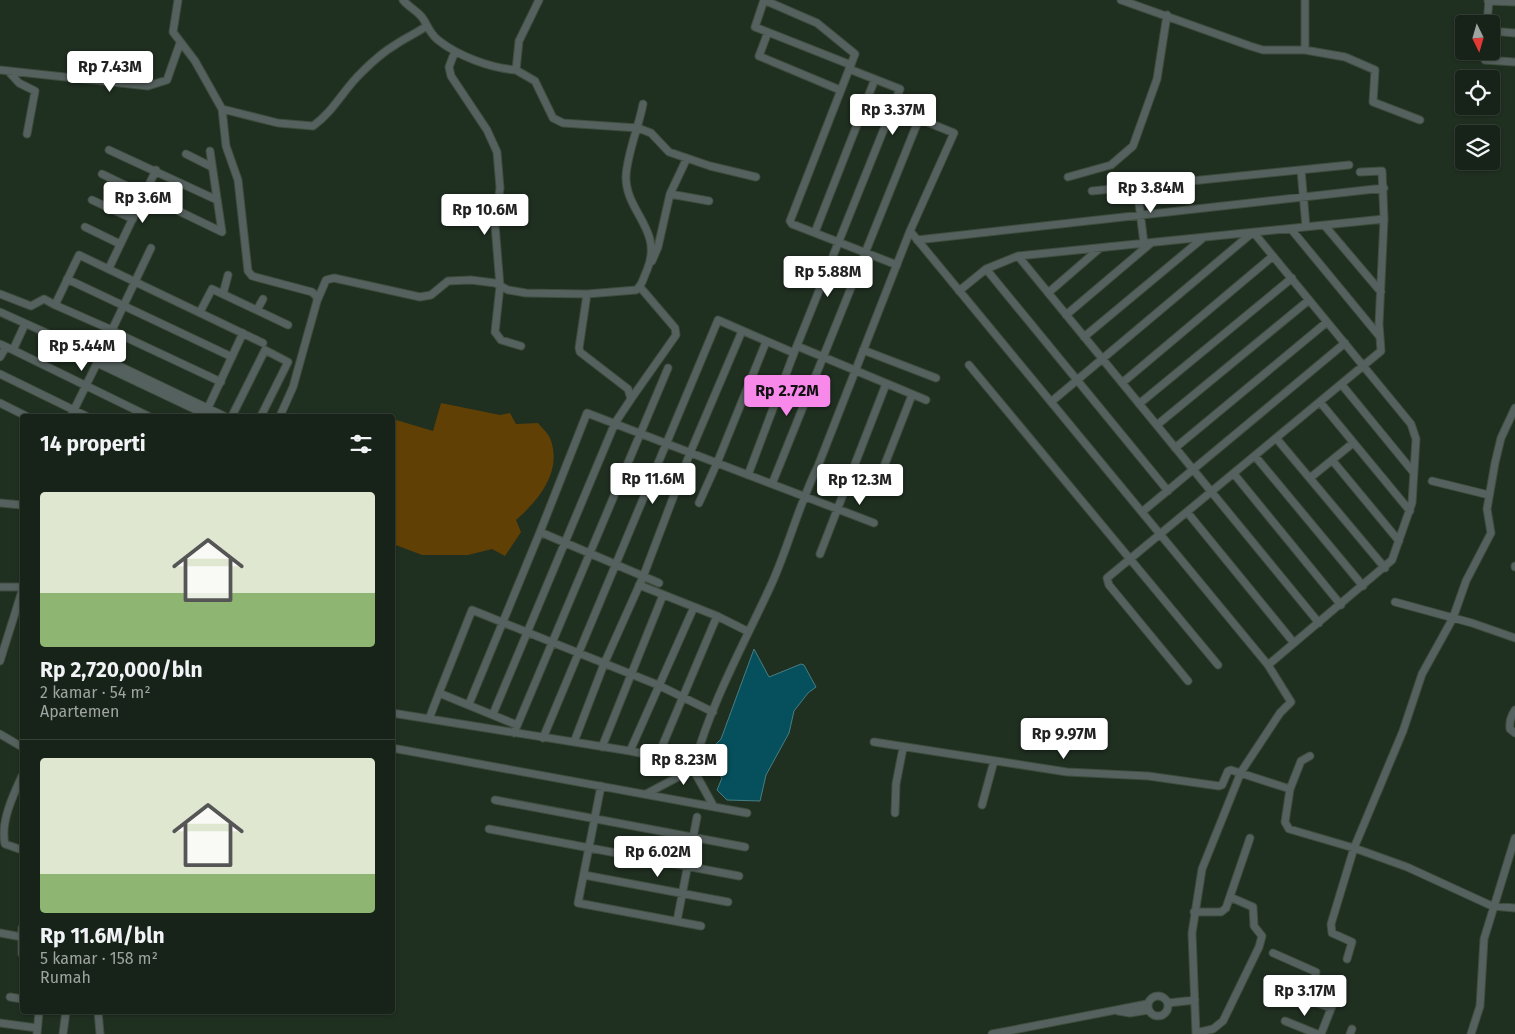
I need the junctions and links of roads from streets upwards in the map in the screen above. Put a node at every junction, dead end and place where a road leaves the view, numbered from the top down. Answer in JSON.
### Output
{"nodes":[{"id":1,"x":178,"y":0,"type":"edge"},
{"id":2,"x":402,"y":0,"type":"edge"},
{"id":3,"x":539,"y":0,"type":"edge"},
{"id":4,"x":764,"y":0,"type":"edge"},
{"id":5,"x":1120,"y":0,"type":"edge"},
{"id":6,"x":1305,"y":0,"type":"edge"},
{"id":7,"x":1488,"y":0,"type":"edge"},
{"id":8,"x":1515,"y":2,"type":"edge"},
{"id":9,"x":1167,"y":15,"type":"junction"},
{"id":10,"x":1487,"y":15,"type":"edge"},
{"id":11,"x":425,"y":26,"type":"junction"},
{"id":12,"x":768,"y":32,"type":"junction"},
{"id":13,"x":1500,"y":32,"type":"edge"},
{"id":14,"x":1515,"y":33,"type":"edge"},
{"id":15,"x":180,"y":43,"type":"junction"},
{"id":16,"x":455,"y":50,"type":"junction"},
{"id":17,"x":1304,"y":50,"type":"junction"},
{"id":18,"x":1485,"y":60,"type":"edge"},
{"id":19,"x":1515,"y":62,"type":"edge"},
{"id":20,"x":850,"y":67,"type":"junction"},
{"id":21,"x":4,"y":70,"type":"edge"},
{"id":22,"x":516,"y":70,"type":"junction"},
{"id":23,"x":875,"y":79,"type":"junction"},
{"id":24,"x":840,"y":90,"type":"junction"},
{"id":25,"x":643,"y":104,"type":"dead end"},
{"id":26,"x":892,"y":108,"type":"junction"},
{"id":27,"x":222,"y":109,"type":"junction"},
{"id":28,"x":919,"y":119,"type":"junction"},
{"id":29,"x":1420,"y":120,"type":"dead end"},
{"id":30,"x":638,"y":128,"type":"junction"},
{"id":31,"x":27,"y":134,"type":"dead end"},
{"id":32,"x":110,"y":150,"type":"dead end"},
{"id":33,"x":210,"y":151,"type":"dead end"},
{"id":34,"x":186,"y":154,"type":"dead end"},
{"id":35,"x":687,"y":158,"type":"junction"},
{"id":36,"x":1349,"y":165,"type":"dead end"},
{"id":37,"x":212,"y":167,"type":"junction"},
{"id":38,"x":156,"y":170,"type":"junction"},
{"id":39,"x":1300,"y":170,"type":"junction"},
{"id":40,"x":1360,"y":172,"type":"dead end"},
{"id":41,"x":102,"y":174,"type":"dead end"},
{"id":42,"x":756,"y":177,"type":"dead end"},
{"id":43,"x":1068,"y":177,"type":"dead end"},
{"id":44,"x":1137,"y":187,"type":"junction"},
{"id":45,"x":1384,"y":188,"type":"junction"},
{"id":46,"x":1092,"y":192,"type":"dead end"},
{"id":47,"x":670,"y":194,"type":"junction"},
{"id":48,"x":144,"y":195,"type":"junction"},
{"id":49,"x":1303,"y":197,"type":"junction"},
{"id":50,"x":92,"y":200,"type":"dead end"},
{"id":51,"x":217,"y":200,"type":"junction"},
{"id":52,"x":709,"y":201,"type":"dead end"},
{"id":53,"x":1140,"y":215,"type":"junction"},
{"id":54,"x":133,"y":219,"type":"junction"},
{"id":55,"x":1384,"y":220,"type":"junction"},
{"id":56,"x":1325,"y":226,"type":"junction"},
{"id":57,"x":85,"y":227,"type":"dead end"},
{"id":58,"x":1306,"y":228,"type":"junction"},
{"id":59,"x":1291,"y":229,"type":"junction"},
{"id":60,"x":910,"y":230,"type":"junction"},
{"id":61,"x":815,"y":232,"type":"junction"},
{"id":62,"x":1253,"y":233,"type":"junction"},
{"id":63,"x":1203,"y":238,"type":"junction"},
{"id":64,"x":918,"y":240,"type":"junction"},
{"id":65,"x":839,"y":241,"type":"junction"},
{"id":66,"x":120,"y":244,"type":"junction"},
{"id":67,"x":1147,"y":244,"type":"junction"},
{"id":68,"x":151,"y":248,"type":"dead end"},
{"id":69,"x":1100,"y":248,"type":"junction"},
{"id":70,"x":865,"y":252,"type":"junction"},
{"id":71,"x":1018,"y":256,"type":"junction"},
{"id":72,"x":1273,"y":256,"type":"junction"},
{"id":73,"x":651,"y":262,"type":"junction"},
{"id":74,"x":897,"y":265,"type":"junction"},
{"id":75,"x":110,"y":268,"type":"junction"},
{"id":76,"x":986,"y":269,"type":"junction"},
{"id":77,"x":228,"y":275,"type":"dead end"},
{"id":78,"x":1292,"y":278,"type":"junction"},
{"id":79,"x":68,"y":279,"type":"junction"},
{"id":80,"x":135,"y":281,"type":"junction"},
{"id":81,"x":500,"y":286,"type":"junction"},
{"id":82,"x":640,"y":287,"type":"junction"},
{"id":83,"x":958,"y":291,"type":"junction"},
{"id":84,"x":1381,"y":292,"type":"junction"},
{"id":85,"x":1048,"y":293,"type":"junction"},
{"id":86,"x":0,"y":294,"type":"edge"},
{"id":87,"x":223,"y":294,"type":"junction"},
{"id":88,"x":587,"y":294,"type":"junction"},
{"id":89,"x":263,"y":298,"type":"dead end"},
{"id":90,"x":1310,"y":300,"type":"junction"},
{"id":91,"x":317,"y":301,"type":"junction"},
{"id":92,"x":55,"y":305,"type":"junction"},
{"id":93,"x":123,"y":307,"type":"junction"},
{"id":94,"x":257,"y":310,"type":"junction"},
{"id":95,"x":0,"y":312,"type":"edge"},
{"id":96,"x":200,"y":312,"type":"junction"},
{"id":97,"x":1066,"y":315,"type":"junction"},
{"id":98,"x":1328,"y":322,"type":"junction"},
{"id":99,"x":25,"y":324,"type":"junction"},
{"id":100,"x":288,"y":325,"type":"dead end"},
{"id":101,"x":112,"y":330,"type":"junction"},
{"id":102,"x":742,"y":331,"type":"junction"},
{"id":103,"x":243,"y":333,"type":"junction"},
{"id":104,"x":123,"y":336,"type":"junction"},
{"id":105,"x":1084,"y":337,"type":"junction"},
{"id":106,"x":1380,"y":338,"type":"junction"},
{"id":107,"x":263,"y":342,"type":"dead end"},
{"id":108,"x":766,"y":342,"type":"junction"},
{"id":109,"x":1344,"y":343,"type":"junction"},
{"id":110,"x":521,"y":346,"type":"dead end"},
{"id":111,"x":6,"y":347,"type":"edge"},
{"id":112,"x":795,"y":350,"type":"junction"},
{"id":113,"x":863,"y":350,"type":"junction"},
{"id":114,"x":0,"y":358,"type":"edge"},
{"id":115,"x":232,"y":358,"type":"junction"},
{"id":116,"x":822,"y":358,"type":"junction"},
{"id":117,"x":1102,"y":359,"type":"junction"},
{"id":118,"x":98,"y":360,"type":"junction"},
{"id":119,"x":111,"y":362,"type":"junction"},
{"id":120,"x":968,"y":366,"type":"dead end"},
{"id":121,"x":1364,"y":366,"type":"junction"},
{"id":122,"x":668,"y":368,"type":"dead end"},
{"id":123,"x":855,"y":372,"type":"junction"},
{"id":124,"x":0,"y":374,"type":"edge"},
{"id":125,"x":936,"y":378,"type":"dead end"},
{"id":126,"x":1077,"y":380,"type":"junction"},
{"id":127,"x":221,"y":382,"type":"junction"},
{"id":128,"x":1122,"y":383,"type":"junction"},
{"id":129,"x":886,"y":384,"type":"junction"},
{"id":130,"x":1342,"y":385,"type":"junction"},
{"id":131,"x":86,"y":386,"type":"junction"},
{"id":132,"x":912,"y":395,"type":"junction"},
{"id":133,"x":631,"y":399,"type":"junction"},
{"id":134,"x":926,"y":400,"type":"dead end"},
{"id":135,"x":1051,"y":402,"type":"junction"},
{"id":136,"x":1320,"y":402,"type":"junction"},
{"id":137,"x":0,"y":404,"type":"edge"},
{"id":138,"x":1139,"y":404,"type":"junction"},
{"id":139,"x":1515,"y":408,"type":"edge"},
{"id":140,"x":72,"y":413,"type":"edge"},
{"id":141,"x":22,"y":414,"type":"edge"},
{"id":142,"x":144,"y":414,"type":"edge"},
{"id":143,"x":206,"y":414,"type":"edge"},
{"id":144,"x":233,"y":414,"type":"edge"},
{"id":145,"x":262,"y":414,"type":"edge"},
{"id":146,"x":281,"y":414,"type":"edge"},
{"id":147,"x":616,"y":423,"type":"junction"},
{"id":148,"x":1157,"y":425,"type":"junction"},
{"id":149,"x":640,"y":433,"type":"junction"},
{"id":150,"x":1276,"y":438,"type":"junction"},
{"id":151,"x":666,"y":443,"type":"junction"},
{"id":152,"x":1353,"y":443,"type":"junction"},
{"id":153,"x":1175,"y":448,"type":"junction"},
{"id":154,"x":690,"y":453,"type":"junction"},
{"id":155,"x":1255,"y":456,"type":"junction"},
{"id":156,"x":1332,"y":460,"type":"junction"},
{"id":157,"x":718,"y":463,"type":"junction"},
{"id":158,"x":1193,"y":470,"type":"junction"},
{"id":159,"x":1414,"y":473,"type":"junction"},
{"id":160,"x":881,"y":474,"type":"dead end"},
{"id":161,"x":1234,"y":474,"type":"junction"},
{"id":162,"x":748,"y":475,"type":"junction"},
{"id":163,"x":1310,"y":478,"type":"junction"},
{"id":164,"x":1432,"y":481,"type":"dead end"},
{"id":165,"x":772,"y":484,"type":"junction"},
{"id":166,"x":1168,"y":491,"type":"junction"},
{"id":167,"x":1211,"y":492,"type":"junction"},
{"id":168,"x":1489,"y":495,"type":"junction"},
{"id":169,"x":803,"y":496,"type":"junction"},
{"id":170,"x":0,"y":503,"type":"edge"},
{"id":171,"x":700,"y":503,"type":"dead end"},
{"id":172,"x":20,"y":506,"type":"edge"},
{"id":173,"x":838,"y":509,"type":"junction"},
{"id":174,"x":1410,"y":511,"type":"junction"},
{"id":175,"x":1142,"y":512,"type":"junction"},
{"id":176,"x":1187,"y":512,"type":"junction"},
{"id":177,"x":874,"y":523,"type":"dead end"},
{"id":178,"x":540,"y":532,"type":"junction"},
{"id":179,"x":1160,"y":534,"type":"junction"},
{"id":180,"x":1399,"y":541,"type":"junction"},
{"id":181,"x":565,"y":543,"type":"junction"},
{"id":182,"x":590,"y":554,"type":"junction"},
{"id":183,"x":820,"y":554,"type":"dead end"},
{"id":184,"x":1130,"y":559,"type":"junction"},
{"id":185,"x":616,"y":565,"type":"junction"},
{"id":186,"x":1385,"y":568,"type":"junction"},
{"id":187,"x":644,"y":577,"type":"junction"},
{"id":188,"x":659,"y":583,"type":"dead end"},
{"id":189,"x":639,"y":585,"type":"junction"},
{"id":190,"x":1363,"y":586,"type":"junction"},
{"id":191,"x":0,"y":587,"type":"edge"},
{"id":192,"x":20,"y":589,"type":"edge"},
{"id":193,"x":663,"y":595,"type":"junction"},
{"id":194,"x":20,"y":596,"type":"edge"},
{"id":195,"x":1395,"y":602,"type":"dead end"},
{"id":196,"x":1341,"y":605,"type":"junction"},
{"id":197,"x":694,"y":607,"type":"junction"},
{"id":198,"x":716,"y":616,"type":"junction"},
{"id":199,"x":1453,"y":618,"type":"junction"},
{"id":200,"x":502,"y":622,"type":"junction"},
{"id":201,"x":1319,"y":623,"type":"junction"},
{"id":202,"x":747,"y":631,"type":"junction"},
{"id":203,"x":528,"y":632,"type":"junction"},
{"id":204,"x":1515,"y":638,"type":"edge"},
{"id":205,"x":552,"y":642,"type":"junction"},
{"id":206,"x":1294,"y":643,"type":"junction"},
{"id":207,"x":578,"y":653,"type":"junction"},
{"id":208,"x":0,"y":661,"type":"edge"},
{"id":209,"x":604,"y":664,"type":"junction"},
{"id":210,"x":1218,"y":665,"type":"dead end"},
{"id":211,"x":1268,"y":665,"type":"junction"},
{"id":212,"x":632,"y":675,"type":"junction"},
{"id":213,"x":1188,"y":681,"type":"dead end"},
{"id":214,"x":658,"y":684,"type":"junction"},
{"id":215,"x":440,"y":693,"type":"junction"},
{"id":216,"x":683,"y":696,"type":"junction"},
{"id":217,"x":469,"y":704,"type":"junction"},
{"id":218,"x":1515,"y":710,"type":"edge"},
{"id":219,"x":713,"y":712,"type":"junction"},
{"id":220,"x":395,"y":713,"type":"edge"},
{"id":221,"x":493,"y":714,"type":"junction"},
{"id":222,"x":429,"y":719,"type":"junction"},
{"id":223,"x":517,"y":725,"type":"junction"},
{"id":224,"x":514,"y":733,"type":"junction"},
{"id":225,"x":0,"y":734,"type":"edge"},
{"id":226,"x":1515,"y":734,"type":"edge"},
{"id":227,"x":543,"y":738,"type":"junction"},
{"id":228,"x":574,"y":742,"type":"junction"},
{"id":229,"x":874,"y":742,"type":"dead end"},
{"id":230,"x":20,"y":746,"type":"edge"},
{"id":231,"x":602,"y":746,"type":"junction"},
{"id":232,"x":903,"y":748,"type":"junction"},
{"id":233,"x":395,"y":749,"type":"edge"},
{"id":234,"x":630,"y":751,"type":"junction"},
{"id":235,"x":658,"y":756,"type":"junction"},
{"id":236,"x":1310,"y":756,"type":"dead end"},
{"id":237,"x":994,"y":761,"type":"junction"},
{"id":238,"x":694,"y":767,"type":"junction"},
{"id":239,"x":1240,"y":772,"type":"junction"},
{"id":240,"x":20,"y":780,"type":"edge"},
{"id":241,"x":600,"y":786,"type":"junction"},
{"id":242,"x":1290,"y":789,"type":"junction"},
{"id":243,"x":646,"y":794,"type":"junction"},
{"id":244,"x":495,"y":800,"type":"dead end"},
{"id":245,"x":982,"y":806,"type":"dead end"},
{"id":246,"x":714,"y":807,"type":"junction"},
{"id":247,"x":747,"y":813,"type":"dead end"},
{"id":248,"x":895,"y":813,"type":"dead end"},
{"id":249,"x":697,"y":817,"type":"dead end"},
{"id":250,"x":594,"y":819,"type":"junction"},
{"id":251,"x":489,"y":829,"type":"dead end"},
{"id":252,"x":693,"y":838,"type":"junction"},
{"id":253,"x":1250,"y":838,"type":"dead end"},
{"id":254,"x":1515,"y":838,"type":"edge"},
{"id":255,"x":745,"y":847,"type":"dead end"},
{"id":256,"x":589,"y":848,"type":"junction"},
{"id":257,"x":1354,"y":848,"type":"junction"},
{"id":258,"x":20,"y":849,"type":"edge"},
{"id":259,"x":688,"y":866,"type":"junction"},
{"id":260,"x":584,"y":875,"type":"junction"},
{"id":261,"x":739,"y":876,"type":"dead end"},
{"id":262,"x":682,"y":894,"type":"junction"},
{"id":263,"x":1230,"y":897,"type":"junction"},
{"id":264,"x":728,"y":902,"type":"dead end"},
{"id":265,"x":1492,"y":906,"type":"junction"},
{"id":266,"x":1515,"y":908,"type":"edge"},
{"id":267,"x":1194,"y":912,"type":"junction"},
{"id":268,"x":677,"y":921,"type":"junction"},
{"id":269,"x":701,"y":926,"type":"dead end"},
{"id":270,"x":0,"y":933,"type":"edge"},
{"id":271,"x":20,"y":937,"type":"edge"},
{"id":272,"x":1273,"y":953,"type":"dead end"},
{"id":273,"x":1347,"y":958,"type":"dead end"},
{"id":274,"x":1340,"y":986,"type":"dead end"},
{"id":275,"x":1293,"y":994,"type":"dead end"},
{"id":276,"x":10,"y":997,"type":"dead end"},
{"id":277,"x":20,"y":999,"type":"edge"},
{"id":278,"x":1195,"y":1000,"type":"junction"},
{"id":279,"x":1307,"y":1000,"type":"junction"},
{"id":280,"x":1168,"y":1003,"type":"junction"},
{"id":281,"x":1148,"y":1007,"type":"junction"},
{"id":282,"x":1331,"y":1008,"type":"junction"},
{"id":283,"x":39,"y":1014,"type":"edge"},
{"id":284,"x":66,"y":1014,"type":"edge"},
{"id":285,"x":98,"y":1014,"type":"edge"},
{"id":286,"x":1285,"y":1021,"type":"dead end"},
{"id":287,"x":0,"y":1023,"type":"edge"},
{"id":288,"x":37,"y":1031,"type":"edge"},
{"id":289,"x":1196,"y":1033,"type":"edge"},
{"id":290,"x":63,"y":1034,"type":"edge"},
{"id":291,"x":100,"y":1034,"type":"edge"},
{"id":292,"x":992,"y":1034,"type":"edge"},
{"id":293,"x":1319,"y":1034,"type":"edge"},
{"id":294,"x":1471,"y":1034,"type":"edge"}],
"edges":[{"from":1,"to":15,"type":"street"},
{"from":2,"to":11,"type":"street"},
{"from":3,"to":22,"type":"street"},
{"from":4,"to":12,"type":"street"},
{"from":4,"to":20,"type":"street"},
{"from":5,"to":9,"type":"street"},
{"from":6,"to":17,"type":"street"},
{"from":7,"to":8,"type":"street"},
{"from":7,"to":10,"type":"street"},
{"from":9,"to":17,"type":"street"},
{"from":9,"to":43,"type":"street"},
{"from":11,"to":16,"type":"street"},
{"from":11,"to":27,"type":"street"},
{"from":12,"to":20,"type":"street"},
{"from":12,"to":24,"type":"street"},
{"from":13,"to":14,"type":"street"},
{"from":15,"to":21,"type":"street"},
{"from":15,"to":27,"type":"street"},
{"from":16,"to":22,"type":"street"},
{"from":16,"to":81,"type":"street"},
{"from":17,"to":29,"type":"street"},
{"from":18,"to":19,"type":"street"},
{"from":20,"to":23,"type":"street"},
{"from":20,"to":24,"type":"street"},
{"from":21,"to":31,"type":"street"},
{"from":22,"to":30,"type":"street"},
{"from":23,"to":26,"type":"street"},
{"from":23,"to":61,"type":"street"},
{"from":24,"to":61,"type":"street"},
{"from":25,"to":30,"type":"street"},
{"from":26,"to":28,"type":"street"},
{"from":26,"to":65,"type":"street"},
{"from":27,"to":91,"type":"street"},
{"from":28,"to":60,"type":"street"},
{"from":28,"to":70,"type":"street"},
{"from":30,"to":35,"type":"street"},
{"from":30,"to":73,"type":"street"},
{"from":32,"to":38,"type":"street"},
{"from":33,"to":37,"type":"street"},
{"from":34,"to":37,"type":"street"},
{"from":35,"to":42,"type":"street"},
{"from":35,"to":47,"type":"street"},
{"from":36,"to":39,"type":"street"},
{"from":37,"to":51,"type":"street"},
{"from":38,"to":48,"type":"street"},
{"from":38,"to":51,"type":"street"},
{"from":39,"to":44,"type":"street"},
{"from":39,"to":49,"type":"street"},
{"from":40,"to":45,"type":"street"},
{"from":41,"to":48,"type":"street"},
{"from":44,"to":46,"type":"street"},
{"from":44,"to":53,"type":"street"},
{"from":45,"to":49,"type":"street"},
{"from":45,"to":55,"type":"street"},
{"from":47,"to":52,"type":"street"},
{"from":47,"to":73,"type":"street"},
{"from":48,"to":51,"type":"street"},
{"from":48,"to":54,"type":"street"},
{"from":49,"to":53,"type":"street"},
{"from":49,"to":58,"type":"street"},
{"from":50,"to":54,"type":"street"},
{"from":53,"to":64,"type":"street"},
{"from":53,"to":67,"type":"street"},
{"from":54,"to":66,"type":"street"},
{"from":55,"to":56,"type":"street"},
{"from":55,"to":84,"type":"street"},
{"from":56,"to":58,"type":"street"},
{"from":56,"to":84,"type":"street"},
{"from":57,"to":66,"type":"street"},
{"from":58,"to":59,"type":"street"},
{"from":59,"to":62,"type":"street"},
{"from":59,"to":106,"type":"street"},
{"from":60,"to":64,"type":"street"},
{"from":60,"to":74,"type":"street"},
{"from":61,"to":65,"type":"street"},
{"from":62,"to":63,"type":"street"},
{"from":62,"to":72,"type":"street"},
{"from":62,"to":117,"type":"street"},
{"from":63,"to":67,"type":"street"},
{"from":63,"to":105,"type":"street"},
{"from":64,"to":83,"type":"street"},
{"from":65,"to":70,"type":"street"},
{"from":65,"to":112,"type":"street"},
{"from":66,"to":75,"type":"street"},
{"from":67,"to":69,"type":"street"},
{"from":67,"to":97,"type":"street"},
{"from":68,"to":80,"type":"street"},
{"from":69,"to":71,"type":"street"},
{"from":69,"to":85,"type":"street"},
{"from":70,"to":74,"type":"street"},
{"from":70,"to":116,"type":"street"},
{"from":71,"to":76,"type":"street"},
{"from":71,"to":85,"type":"street"},
{"from":72,"to":78,"type":"street"},
{"from":72,"to":128,"type":"street"},
{"from":73,"to":82,"type":"street"},
{"from":74,"to":113,"type":"street"},
{"from":75,"to":79,"type":"street"},
{"from":75,"to":80,"type":"street"},
{"from":76,"to":83,"type":"street"},
{"from":76,"to":126,"type":"street"},
{"from":77,"to":87,"type":"street"},
{"from":78,"to":90,"type":"street"},
{"from":78,"to":138,"type":"street"},
{"from":79,"to":92,"type":"street"},
{"from":79,"to":93,"type":"street"},
{"from":80,"to":93,"type":"street"},
{"from":80,"to":96,"type":"street"},
{"from":81,"to":88,"type":"street"},
{"from":81,"to":91,"type":"street"},
{"from":81,"to":110,"type":"street"},
{"from":82,"to":88,"type":"street"},
{"from":82,"to":133,"type":"street"},
{"from":83,"to":135,"type":"street"},
{"from":84,"to":106,"type":"street"},
{"from":85,"to":97,"type":"street"},
{"from":86,"to":92,"type":"street"},
{"from":87,"to":94,"type":"street"},
{"from":87,"to":96,"type":"street"},
{"from":88,"to":133,"type":"street"},
{"from":89,"to":94,"type":"street"},
{"from":90,"to":98,"type":"street"},
{"from":90,"to":148,"type":"street"},
{"from":91,"to":146,"type":"street"},
{"from":92,"to":101,"type":"street"},
{"from":93,"to":101,"type":"street"},
{"from":93,"to":115,"type":"street"},
{"from":94,"to":100,"type":"street"},
{"from":95,"to":99,"type":"street"},
{"from":96,"to":103,"type":"street"},
{"from":97,"to":105,"type":"street"},
{"from":98,"to":109,"type":"street"},
{"from":98,"to":153,"type":"street"},
{"from":99,"to":111,"type":"street"},
{"from":99,"to":118,"type":"street"},
{"from":101,"to":104,"type":"street"},
{"from":102,"to":108,"type":"street"},
{"from":102,"to":151,"type":"street"},
{"from":102,"to":154,"type":"street"},
{"from":103,"to":107,"type":"street"},
{"from":103,"to":115,"type":"street"},
{"from":104,"to":119,"type":"street"},
{"from":104,"to":127,"type":"street"},
{"from":105,"to":117,"type":"street"},
{"from":106,"to":121,"type":"street"},
{"from":108,"to":112,"type":"street"},
{"from":108,"to":157,"type":"street"},
{"from":109,"to":121,"type":"street"},
{"from":109,"to":158,"type":"street"},
{"from":111,"to":114,"type":"street"},
{"from":111,"to":131,"type":"street"},
{"from":112,"to":116,"type":"street"},
{"from":112,"to":162,"type":"street"},
{"from":113,"to":123,"type":"street"},
{"from":113,"to":125,"type":"street"},
{"from":115,"to":127,"type":"street"},
{"from":116,"to":123,"type":"street"},
{"from":116,"to":165,"type":"street"},
{"from":117,"to":126,"type":"street"},
{"from":117,"to":128,"type":"street"},
{"from":118,"to":119,"type":"street"},
{"from":118,"to":131,"type":"street"},
{"from":118,"to":143,"type":"street"},
{"from":119,"to":143,"type":"street"},
{"from":120,"to":184,"type":"street"},
{"from":121,"to":130,"type":"street"},
{"from":121,"to":159,"type":"street"},
{"from":122,"to":149,"type":"street"},
{"from":123,"to":129,"type":"street"},
{"from":123,"to":169,"type":"street"},
{"from":124,"to":140,"type":"street"},
{"from":126,"to":135,"type":"street"},
{"from":126,"to":166,"type":"street"},
{"from":127,"to":143,"type":"street"},
{"from":128,"to":138,"type":"street"},
{"from":129,"to":132,"type":"street"},
{"from":129,"to":173,"type":"street"},
{"from":130,"to":136,"type":"street"},
{"from":130,"to":159,"type":"street"},
{"from":131,"to":140,"type":"street"},
{"from":131,"to":142,"type":"street"},
{"from":132,"to":134,"type":"street"},
{"from":132,"to":160,"type":"street"},
{"from":133,"to":147,"type":"street"},
{"from":135,"to":175,"type":"street"},
{"from":136,"to":150,"type":"street"},
{"from":136,"to":152,"type":"street"},
{"from":137,"to":141,"type":"street"},
{"from":138,"to":148,"type":"street"},
{"from":139,"to":168,"type":"street"},
{"from":144,"to":145,"type":"street"},
{"from":147,"to":149,"type":"street"},
{"from":147,"to":178,"type":"street"},
{"from":147,"to":181,"type":"street"},
{"from":148,"to":153,"type":"street"},
{"from":149,"to":151,"type":"street"},
{"from":149,"to":182,"type":"street"},
{"from":150,"to":155,"type":"street"},
{"from":150,"to":163,"type":"street"},
{"from":151,"to":154,"type":"street"},
{"from":151,"to":185,"type":"street"},
{"from":152,"to":156,"type":"street"},
{"from":152,"to":174,"type":"street"},
{"from":153,"to":158,"type":"street"},
{"from":154,"to":157,"type":"street"},
{"from":154,"to":187,"type":"street"},
{"from":155,"to":161,"type":"street"},
{"from":155,"to":190,"type":"street"},
{"from":156,"to":163,"type":"street"},
{"from":156,"to":180,"type":"street"},
{"from":157,"to":162,"type":"street"},
{"from":157,"to":171,"type":"street"},
{"from":158,"to":166,"type":"street"},
{"from":158,"to":167,"type":"street"},
{"from":159,"to":174,"type":"street"},
{"from":161,"to":167,"type":"street"},
{"from":161,"to":196,"type":"street"},
{"from":162,"to":165,"type":"street"},
{"from":163,"to":186,"type":"street"},
{"from":164,"to":168,"type":"street"},
{"from":165,"to":169,"type":"street"},
{"from":166,"to":175,"type":"street"},
{"from":167,"to":176,"type":"street"},
{"from":167,"to":201,"type":"street"},
{"from":168,"to":199,"type":"street"},
{"from":169,"to":173,"type":"street"},
{"from":169,"to":202,"type":"street"},
{"from":170,"to":172,"type":"street"},
{"from":173,"to":177,"type":"street"},
{"from":173,"to":183,"type":"street"},
{"from":174,"to":180,"type":"street"},
{"from":175,"to":179,"type":"street"},
{"from":176,"to":179,"type":"street"},
{"from":176,"to":206,"type":"street"},
{"from":178,"to":181,"type":"street"},
{"from":178,"to":200,"type":"street"},
{"from":179,"to":184,"type":"street"},
{"from":179,"to":211,"type":"street"},
{"from":180,"to":186,"type":"street"},
{"from":181,"to":182,"type":"street"},
{"from":181,"to":203,"type":"street"},
{"from":182,"to":185,"type":"street"},
{"from":182,"to":205,"type":"street"},
{"from":184,"to":210,"type":"street"},
{"from":184,"to":213,"type":"street"},
{"from":185,"to":187,"type":"street"},
{"from":185,"to":207,"type":"street"},
{"from":186,"to":190,"type":"street"},
{"from":187,"to":188,"type":"street"},
{"from":187,"to":189,"type":"street"},
{"from":189,"to":193,"type":"street"},
{"from":189,"to":209,"type":"street"},
{"from":190,"to":196,"type":"street"},
{"from":191,"to":192,"type":"street"},
{"from":193,"to":197,"type":"street"},
{"from":193,"to":212,"type":"street"},
{"from":194,"to":208,"type":"street"},
{"from":195,"to":199,"type":"street"},
{"from":196,"to":201,"type":"street"},
{"from":197,"to":198,"type":"street"},
{"from":197,"to":214,"type":"street"},
{"from":198,"to":202,"type":"street"},
{"from":198,"to":216,"type":"street"},
{"from":199,"to":204,"type":"street"},
{"from":199,"to":257,"type":"street"},
{"from":200,"to":203,"type":"street"},
{"from":200,"to":215,"type":"street"},
{"from":200,"to":217,"type":"street"},
{"from":201,"to":206,"type":"street"},
{"from":202,"to":219,"type":"street"},
{"from":203,"to":205,"type":"street"},
{"from":203,"to":221,"type":"street"},
{"from":205,"to":207,"type":"street"},
{"from":205,"to":223,"type":"street"},
{"from":206,"to":211,"type":"street"},
{"from":207,"to":209,"type":"street"},
{"from":207,"to":227,"type":"street"},
{"from":209,"to":212,"type":"street"},
{"from":209,"to":228,"type":"street"},
{"from":211,"to":239,"type":"street"},
{"from":212,"to":214,"type":"street"},
{"from":212,"to":231,"type":"street"},
{"from":214,"to":216,"type":"street"},
{"from":214,"to":234,"type":"street"},
{"from":215,"to":217,"type":"street"},
{"from":215,"to":222,"type":"street"},
{"from":216,"to":219,"type":"street"},
{"from":216,"to":235,"type":"street"},
{"from":217,"to":221,"type":"street"},
{"from":218,"to":226,"type":"street"},
{"from":219,"to":238,"type":"street"},
{"from":220,"to":222,"type":"street"},
{"from":221,"to":223,"type":"street"},
{"from":222,"to":224,"type":"street"},
{"from":223,"to":224,"type":"street"},
{"from":224,"to":227,"type":"street"},
{"from":225,"to":230,"type":"street"},
{"from":227,"to":228,"type":"street"},
{"from":228,"to":231,"type":"street"},
{"from":229,"to":232,"type":"street"},
{"from":231,"to":234,"type":"street"},
{"from":232,"to":237,"type":"street"},
{"from":232,"to":248,"type":"street"},
{"from":233,"to":241,"type":"street"},
{"from":234,"to":235,"type":"street"},
{"from":235,"to":238,"type":"street"},
{"from":236,"to":242,"type":"street"},
{"from":237,"to":239,"type":"street"},
{"from":237,"to":245,"type":"street"},
{"from":238,"to":243,"type":"street"},
{"from":238,"to":246,"type":"street"},
{"from":239,"to":242,"type":"street"},
{"from":239,"to":267,"type":"street"},
{"from":240,"to":258,"type":"street"},
{"from":241,"to":243,"type":"street"},
{"from":241,"to":250,"type":"street"},
{"from":242,"to":257,"type":"street"},
{"from":243,"to":246,"type":"street"},
{"from":244,"to":250,"type":"street"},
{"from":246,"to":247,"type":"street"},
{"from":249,"to":252,"type":"street"},
{"from":250,"to":252,"type":"street"},
{"from":250,"to":256,"type":"street"},
{"from":251,"to":256,"type":"street"},
{"from":252,"to":255,"type":"street"},
{"from":252,"to":259,"type":"street"},
{"from":253,"to":263,"type":"street"},
{"from":254,"to":265,"type":"street"},
{"from":256,"to":259,"type":"street"},
{"from":256,"to":260,"type":"street"},
{"from":257,"to":265,"type":"street"},
{"from":257,"to":273,"type":"street"},
{"from":259,"to":261,"type":"street"},
{"from":259,"to":262,"type":"street"},
{"from":260,"to":262,"type":"street"},
{"from":260,"to":268,"type":"street"},
{"from":262,"to":264,"type":"street"},
{"from":262,"to":268,"type":"street"},
{"from":263,"to":267,"type":"street"},
{"from":263,"to":289,"type":"street"},
{"from":265,"to":266,"type":"street"},
{"from":265,"to":294,"type":"street"},
{"from":267,"to":278,"type":"street"},
{"from":268,"to":269,"type":"street"},
{"from":270,"to":271,"type":"street"},
{"from":272,"to":279,"type":"street"},
{"from":274,"to":282,"type":"street"},
{"from":275,"to":279,"type":"street"},
{"from":276,"to":277,"type":"street"},
{"from":278,"to":280,"type":"street"},
{"from":278,"to":289,"type":"street"},
{"from":279,"to":282,"type":"street"},
{"from":280,"to":281,"type":"street"},
{"from":280,"to":281,"type":"street"},
{"from":281,"to":292,"type":"street"},
{"from":282,"to":293,"type":"street"},
{"from":283,"to":288,"type":"street"},
{"from":284,"to":290,"type":"street"},
{"from":285,"to":291,"type":"street"},
{"from":286,"to":293,"type":"street"},
{"from":287,"to":288,"type":"street"}]}
